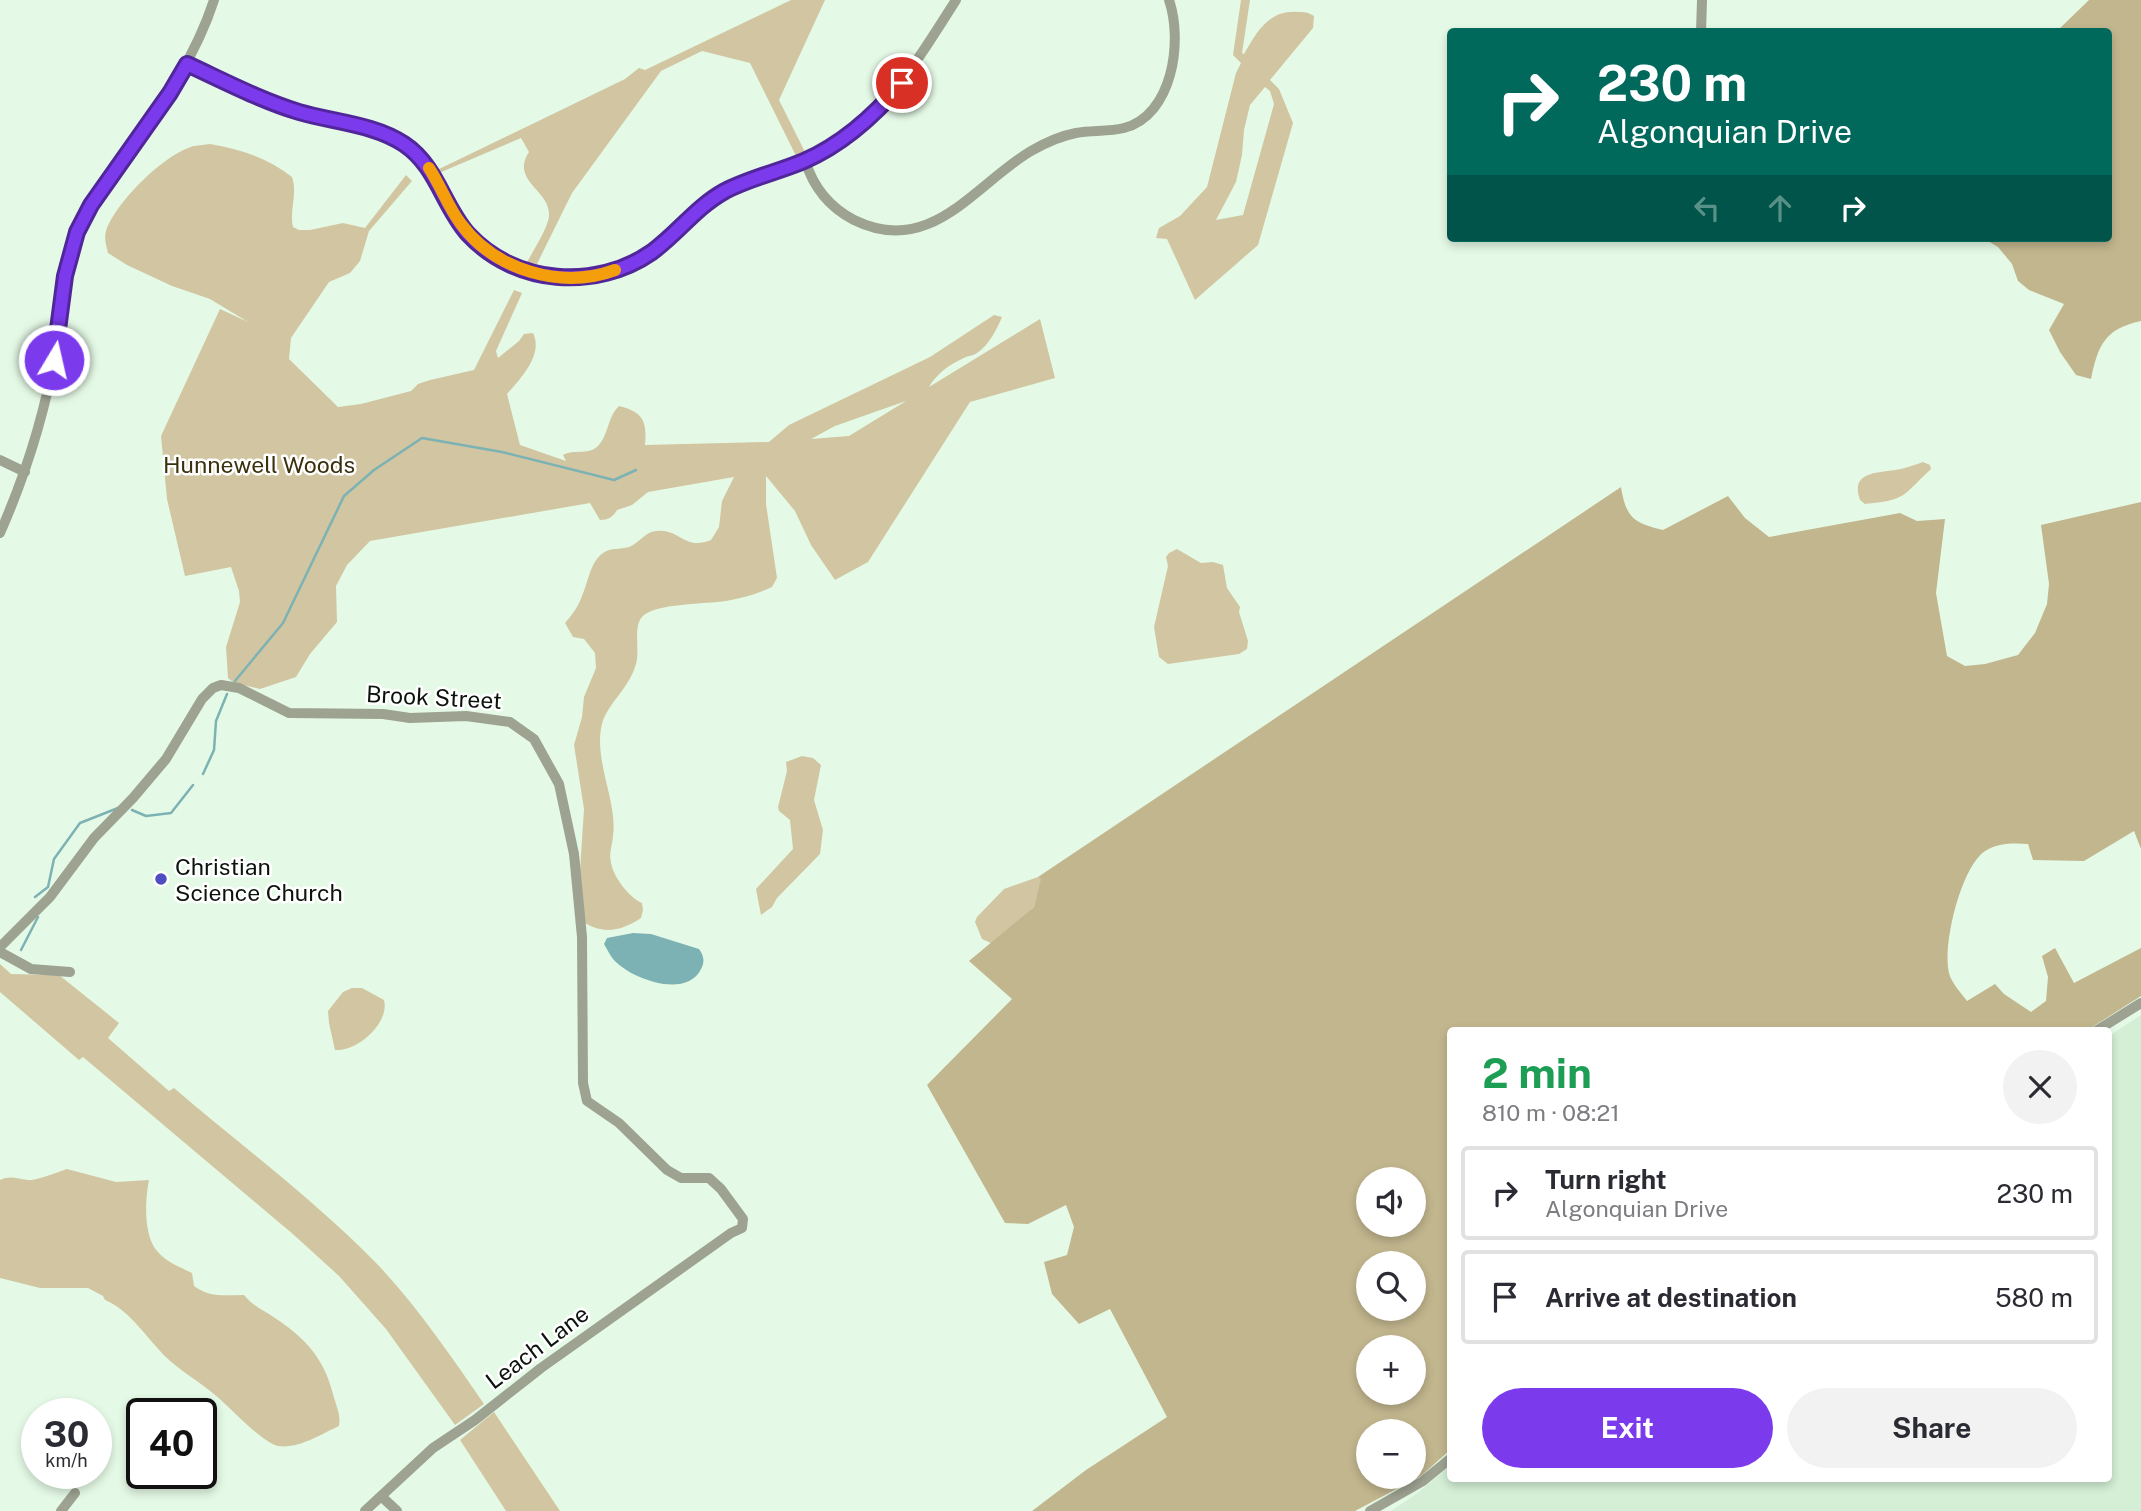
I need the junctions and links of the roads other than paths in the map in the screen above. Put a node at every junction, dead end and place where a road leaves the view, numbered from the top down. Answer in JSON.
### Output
{"nodes":[{"id":1,"x":214,"y":0,"type":"edge"},
{"id":2,"x":956,"y":0,"type":"edge"},
{"id":3,"x":1169,"y":0,"type":"edge"},
{"id":4,"x":1702,"y":0,"type":"edge"},
{"id":5,"x":1701,"y":28,"type":"edge"},
{"id":6,"x":187,"y":64,"type":"junction"},
{"id":7,"x":805,"y":160,"type":"junction"},
{"id":8,"x":0,"y":460,"type":"edge"},
{"id":9,"x":25,"y":472,"type":"junction"},
{"id":10,"x":0,"y":533,"type":"edge"},
{"id":11,"x":0,"y":950,"type":"edge"},
{"id":12,"x":70,"y":972,"type":"dead end"},
{"id":13,"x":2141,"y":1003,"type":"edge"},
{"id":14,"x":2102,"y":1027,"type":"edge"},
{"id":15,"x":742,"y":1228,"type":"joint"},
{"id":16,"x":1447,"y":1461,"type":"edge"},
{"id":17,"x":75,"y":1493,"type":"dead end"},
{"id":18,"x":381,"y":1496,"type":"junction"},
{"id":19,"x":61,"y":1511,"type":"edge"},
{"id":20,"x":365,"y":1511,"type":"edge"},
{"id":21,"x":397,"y":1511,"type":"edge"},
{"id":22,"x":1370,"y":1511,"type":"edge"}],
"edges":[{"from":1,"to":6,"type":"street"},
{"from":2,"to":7,"type":"street"},
{"from":3,"to":7,"type":"street"},
{"from":4,"to":5,"type":"street"},
{"from":6,"to":7,"type":"street"},
{"from":6,"to":9,"type":"street"},
{"from":8,"to":9,"type":"street"},
{"from":9,"to":10,"type":"street"},
{"from":11,"to":12,"type":"street","name":"Brook Street"},
{"from":11,"to":15,"type":"street","name":"Brook Street"},
{"from":13,"to":14,"type":"street"},
{"from":15,"to":18,"type":"street","name":"Leach Lane"},
{"from":16,"to":22,"type":"street"},
{"from":17,"to":19,"type":"street"},
{"from":18,"to":20,"type":"street","name":"Leach Lane"},
{"from":18,"to":21,"type":"street"}]}
